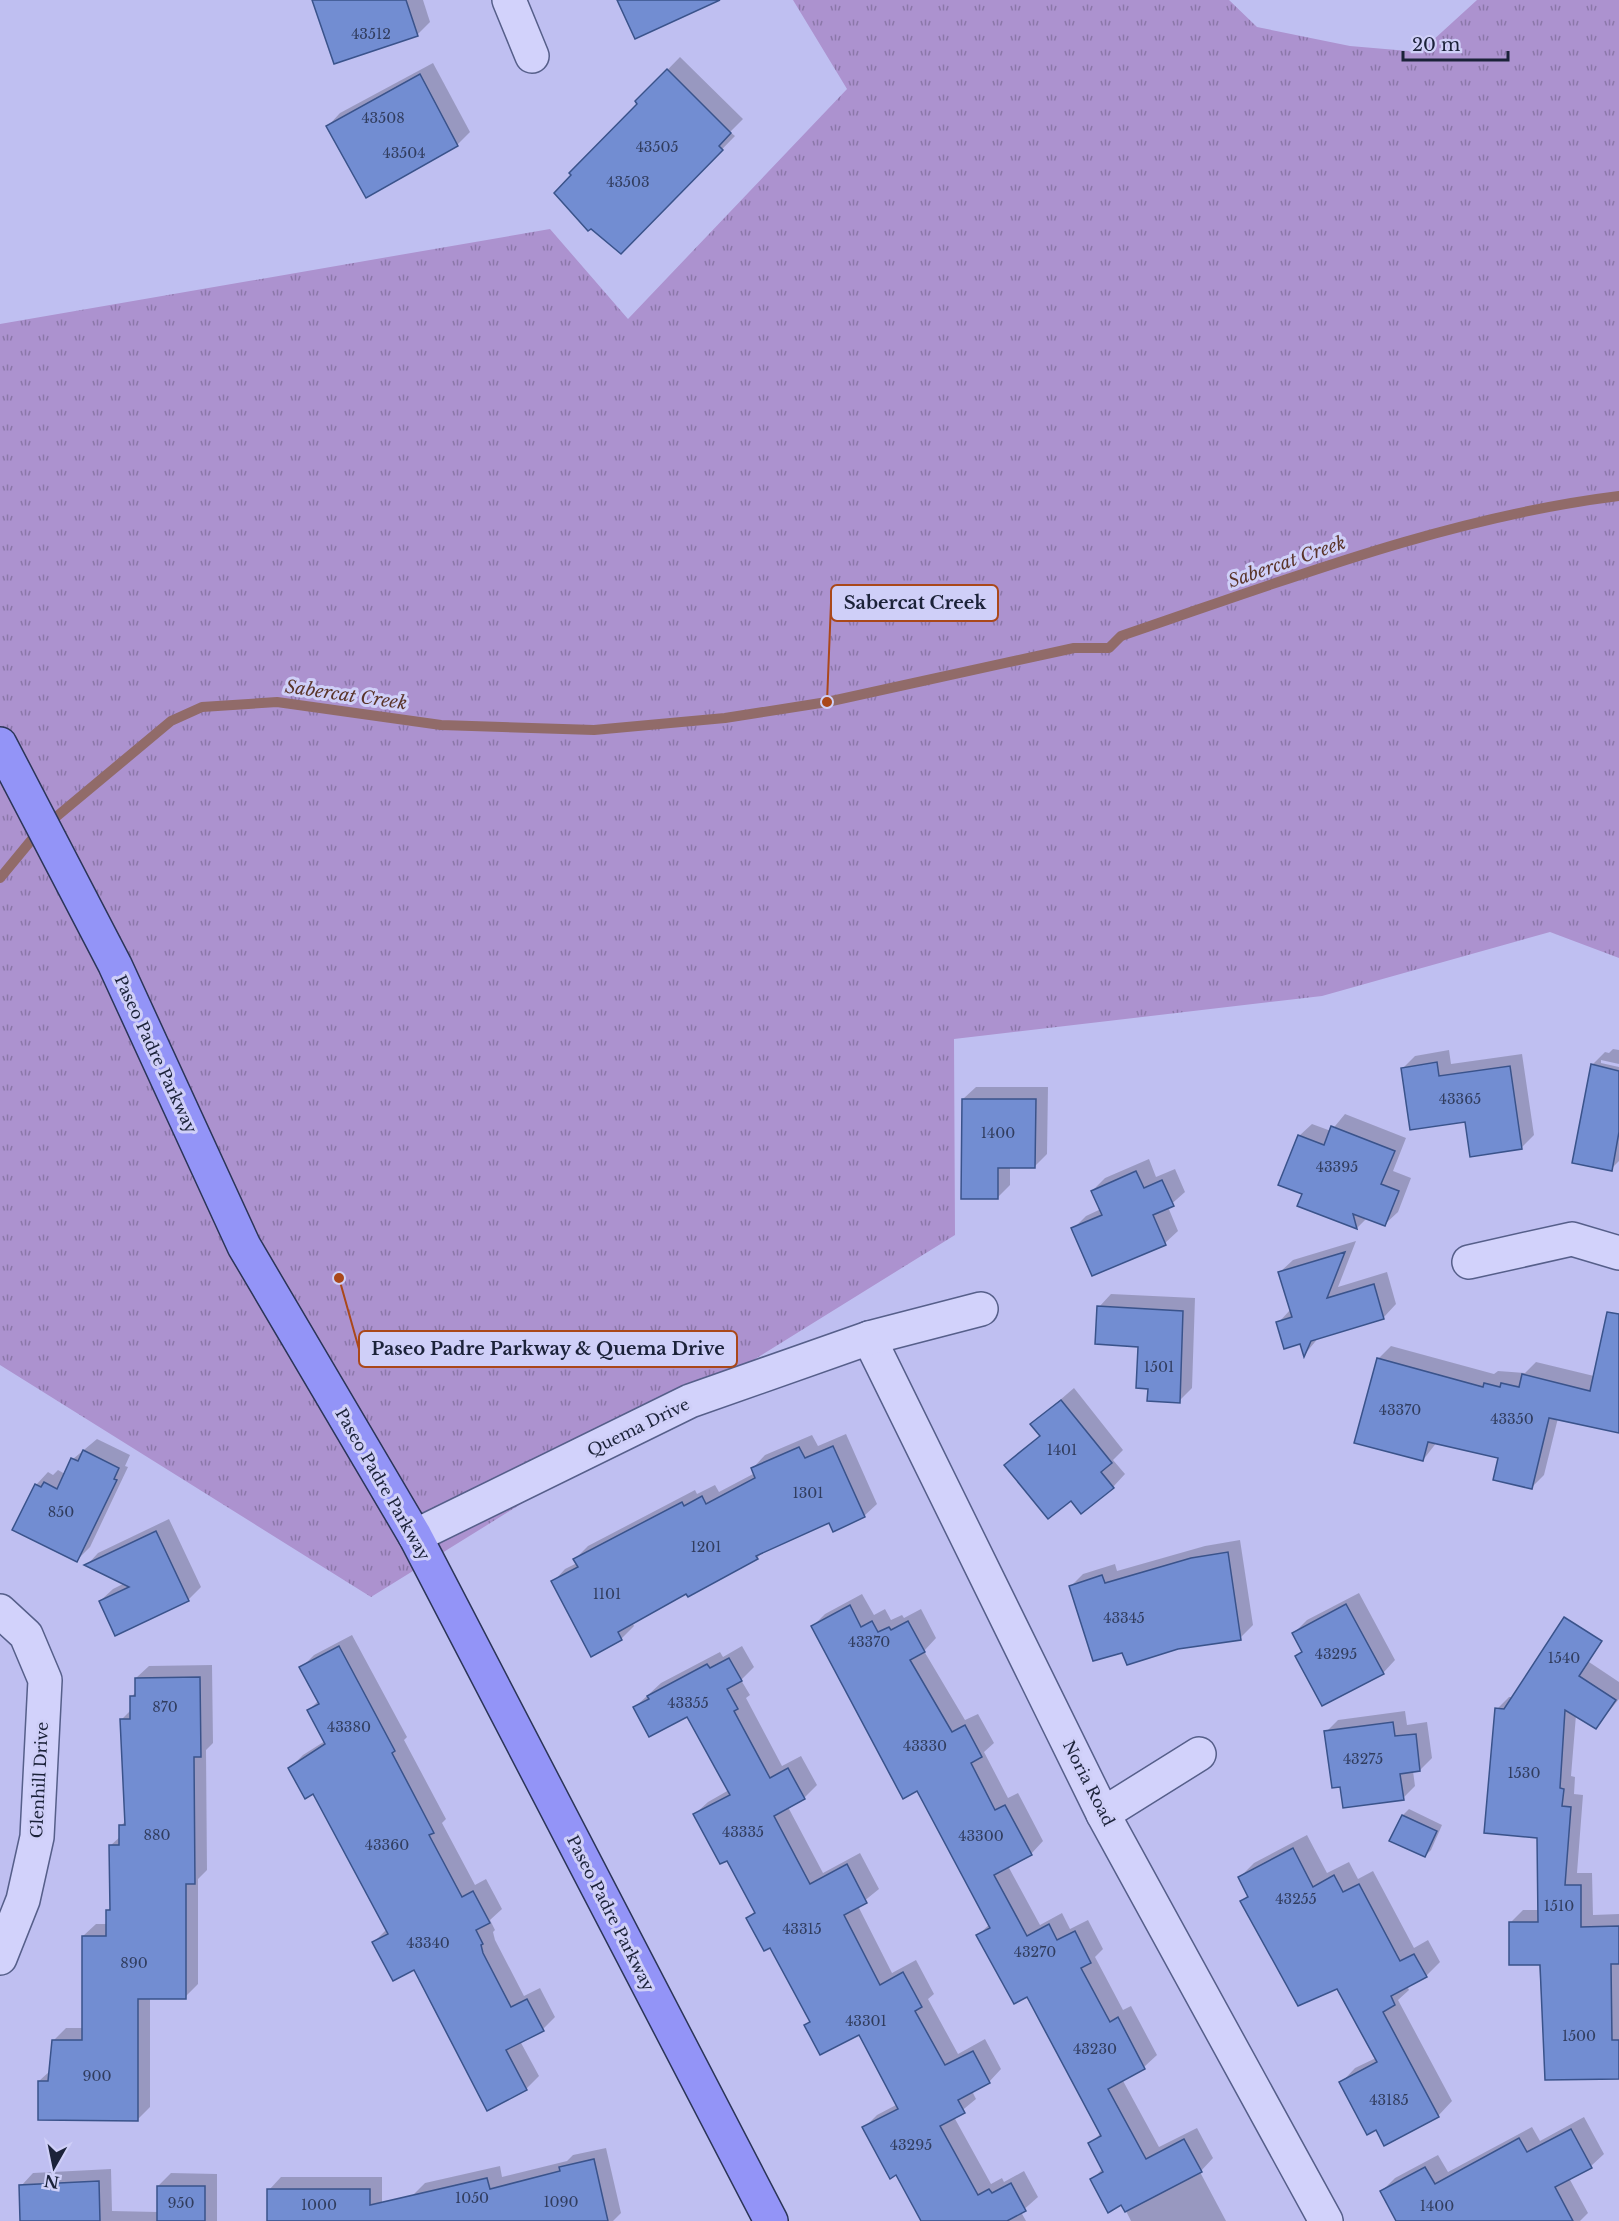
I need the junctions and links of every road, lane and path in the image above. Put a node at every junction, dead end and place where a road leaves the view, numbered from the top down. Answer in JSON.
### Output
{"nodes":[{"id":1,"x":509,"y":0,"type":"edge"},
{"id":2,"x":532,"y":56,"type":"dead end"},
{"id":3,"x":0,"y":744,"type":"edge"},
{"id":4,"x":1619,"y":1253,"type":"edge"},
{"id":5,"x":1469,"y":1262,"type":"dead end"},
{"id":6,"x":981,"y":1308,"type":"dead end"},
{"id":7,"x":868,"y":1338,"type":"junction"},
{"id":8,"x":415,"y":1536,"type":"junction"},
{"id":9,"x":0,"y":1611,"type":"edge"},
{"id":10,"x":1199,"y":1754,"type":"dead end"},
{"id":11,"x":1103,"y":1814,"type":"junction"},
{"id":12,"x":0,"y":1958,"type":"edge"},
{"id":13,"x":771,"y":2221,"type":"edge"},
{"id":14,"x":1326,"y":2221,"type":"edge"}],
"edges":[{"from":1,"to":2,"type":"street"},
{"from":3,"to":8,"type":"main road","name":"Paseo Padre Parkway"},
{"from":4,"to":5,"type":"street"},
{"from":6,"to":7,"type":"street","name":"Quema Drive"},
{"from":7,"to":8,"type":"street","name":"Quema Drive"},
{"from":7,"to":11,"type":"street","name":"Noria Road"},
{"from":8,"to":13,"type":"main road","name":"Paseo Padre Parkway"},
{"from":9,"to":12,"type":"street","name":"Glenhill Drive"},
{"from":10,"to":11,"type":"street"},
{"from":11,"to":14,"type":"street","name":"Noria Road"}]}
